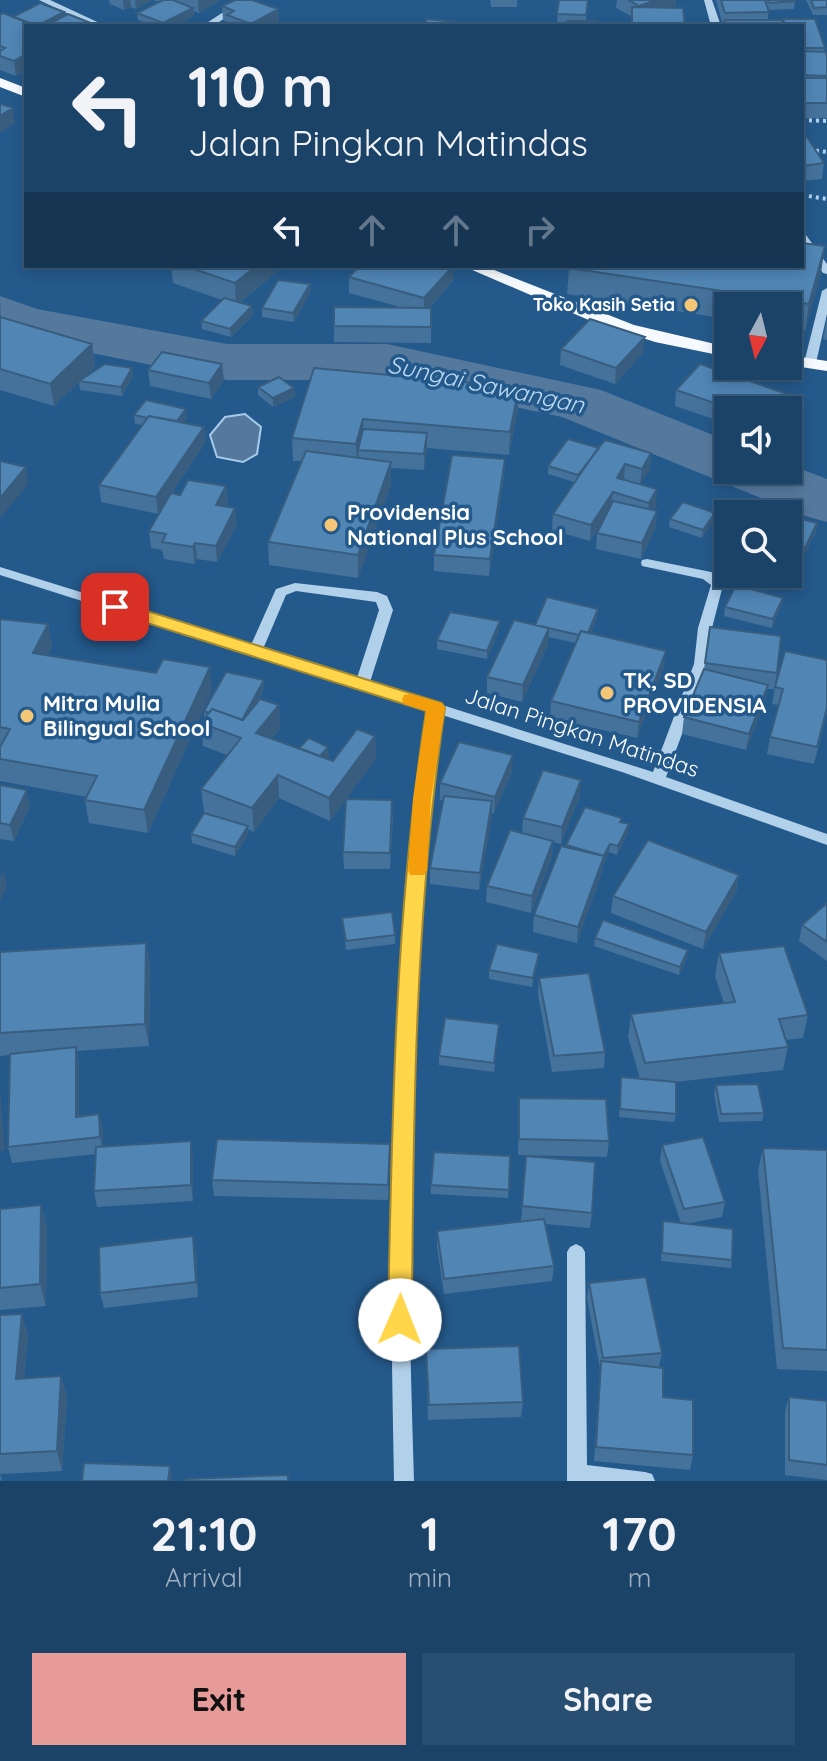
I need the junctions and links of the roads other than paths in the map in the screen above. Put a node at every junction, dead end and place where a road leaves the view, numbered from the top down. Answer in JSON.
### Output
{"nodes":[{"id":1,"x":43,"y":0,"type":"edge"},
{"id":2,"x":248,"y":0,"type":"edge"},
{"id":3,"x":708,"y":0,"type":"edge"},
{"id":4,"x":97,"y":24,"type":"edge"},
{"id":5,"x":210,"y":24,"type":"edge"},
{"id":6,"x":715,"y":24,"type":"edge"},
{"id":7,"x":0,"y":82,"type":"edge"},
{"id":8,"x":24,"y":92,"type":"edge"},
{"id":9,"x":804,"y":239,"type":"edge"},
{"id":10,"x":823,"y":258,"type":"edge"},
{"id":11,"x":476,"y":268,"type":"edge"},
{"id":12,"x":827,"y":271,"type":"edge"},
{"id":13,"x":827,"y":291,"type":"edge"},
{"id":14,"x":714,"y":349,"type":"edge"},
{"id":15,"x":819,"y":365,"type":"edge"},
{"id":16,"x":647,"y":563,"type":"dead end"},
{"id":17,"x":1,"y":573,"type":"edge"},
{"id":18,"x":255,"y":651,"type":"junction"},
{"id":19,"x":362,"y":685,"type":"junction"},
{"id":20,"x":436,"y":708,"type":"junction"},
{"id":21,"x":658,"y":779,"type":"junction"},
{"id":22,"x":827,"y":840,"type":"edge"},
{"id":23,"x":576,"y":1252,"type":"dead end"},
{"id":24,"x":578,"y":1477,"type":"edge"},
{"id":25,"x":404,"y":1481,"type":"edge"},
{"id":26,"x":645,"y":1481,"type":"edge"}],
"edges":[{"from":1,"to":4,"type":"street"},
{"from":2,"to":5,"type":"street"},
{"from":3,"to":6,"type":"street"},
{"from":7,"to":8,"type":"main road"},
{"from":9,"to":10,"type":"street"},
{"from":10,"to":12,"type":"street"},
{"from":11,"to":14,"type":"main road"},
{"from":13,"to":15,"type":"street"},
{"from":16,"to":21,"type":"street"},
{"from":17,"to":18,"type":"street","name":"Jalan Pingkan Matindas"},
{"from":18,"to":19,"type":"street","name":"Jalan Pingkan Matindas"},
{"from":18,"to":19,"type":"street"},
{"from":19,"to":20,"type":"street","name":"Jalan Pingkan Matindas"},
{"from":20,"to":21,"type":"street","name":"Jalan Pingkan Matindas"},
{"from":20,"to":25,"type":"street"},
{"from":21,"to":22,"type":"street","name":"Jalan Pingkan Matindas"},
{"from":23,"to":24,"type":"street"},
{"from":24,"to":26,"type":"street"}]}
